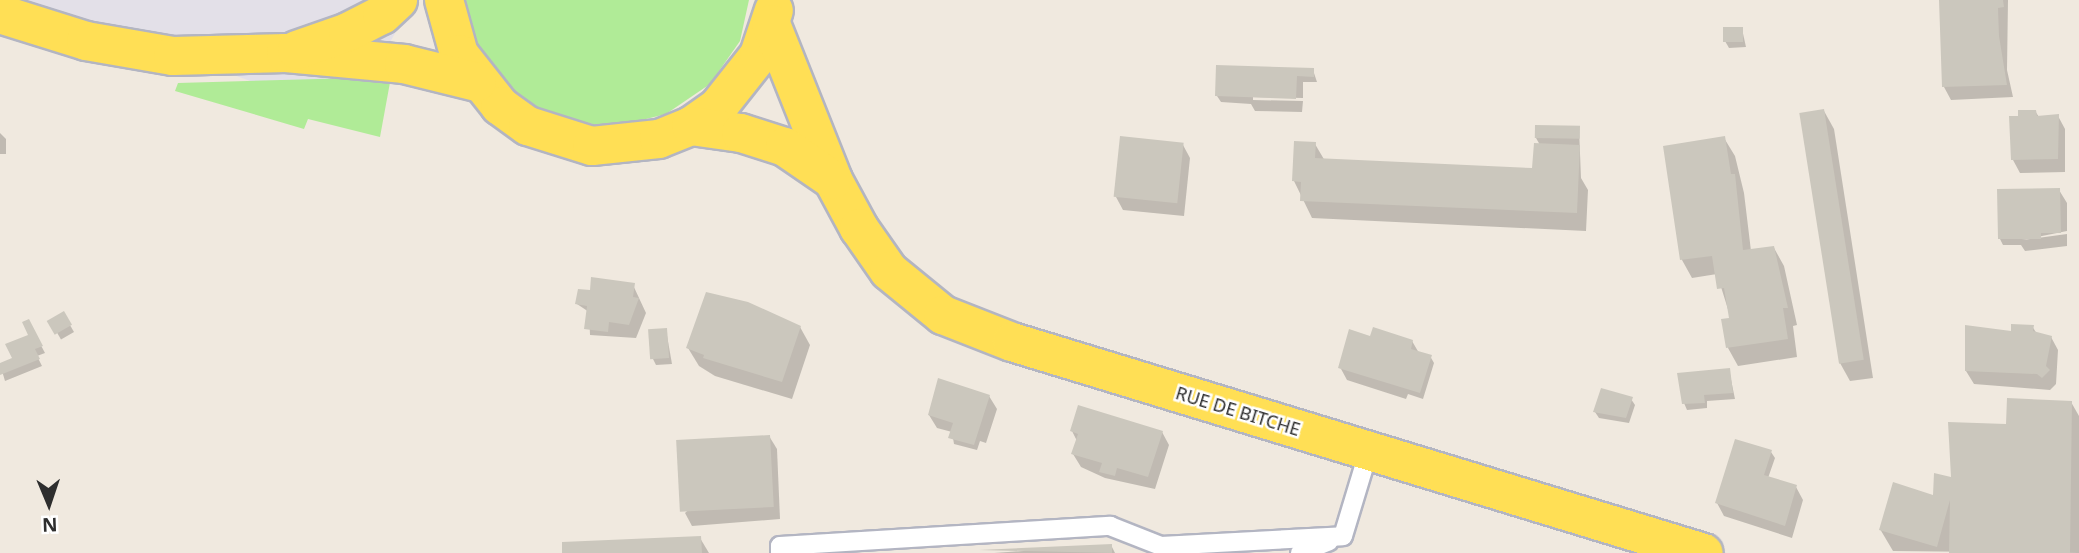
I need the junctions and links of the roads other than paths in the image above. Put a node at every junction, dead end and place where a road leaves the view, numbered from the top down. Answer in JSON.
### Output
{"nodes":[{"id":1,"x":398,"y":0,"type":"edge"},
{"id":2,"x":444,"y":0,"type":"edge"},
{"id":3,"x":773,"y":12,"type":"edge"},
{"id":4,"x":0,"y":14,"type":"edge"},
{"id":5,"x":286,"y":53,"type":"junction"},
{"id":6,"x":477,"y":82,"type":"junction"},
{"id":7,"x":691,"y":126,"type":"junction"},
{"id":8,"x":833,"y":180,"type":"junction"},
{"id":9,"x":1369,"y":450,"type":"junction"},
{"id":10,"x":1343,"y":536,"type":"junction"},
{"id":11,"x":780,"y":553,"type":"edge"},
{"id":12,"x":1300,"y":553,"type":"edge"},
{"id":13,"x":1704,"y":553,"type":"edge"}],
"edges":[{"from":1,"to":5,"type":"main road"},
{"from":2,"to":6,"type":"main road"},
{"from":3,"to":7,"type":"main road"},
{"from":3,"to":8,"type":"main road","name":"RUE DE BITCHE"},
{"from":4,"to":5,"type":"main road"},
{"from":5,"to":6,"type":"main road"},
{"from":6,"to":7,"type":"main road"},
{"from":7,"to":8,"type":"main road","name":"RUE DE BITCHE"},
{"from":8,"to":9,"type":"main road","name":"RUE DE BITCHE"},
{"from":9,"to":10,"type":"lane"},
{"from":9,"to":13,"type":"main road","name":"RUE DE BITCHE"},
{"from":10,"to":11,"type":"lane"},
{"from":10,"to":12,"type":"lane"}]}
